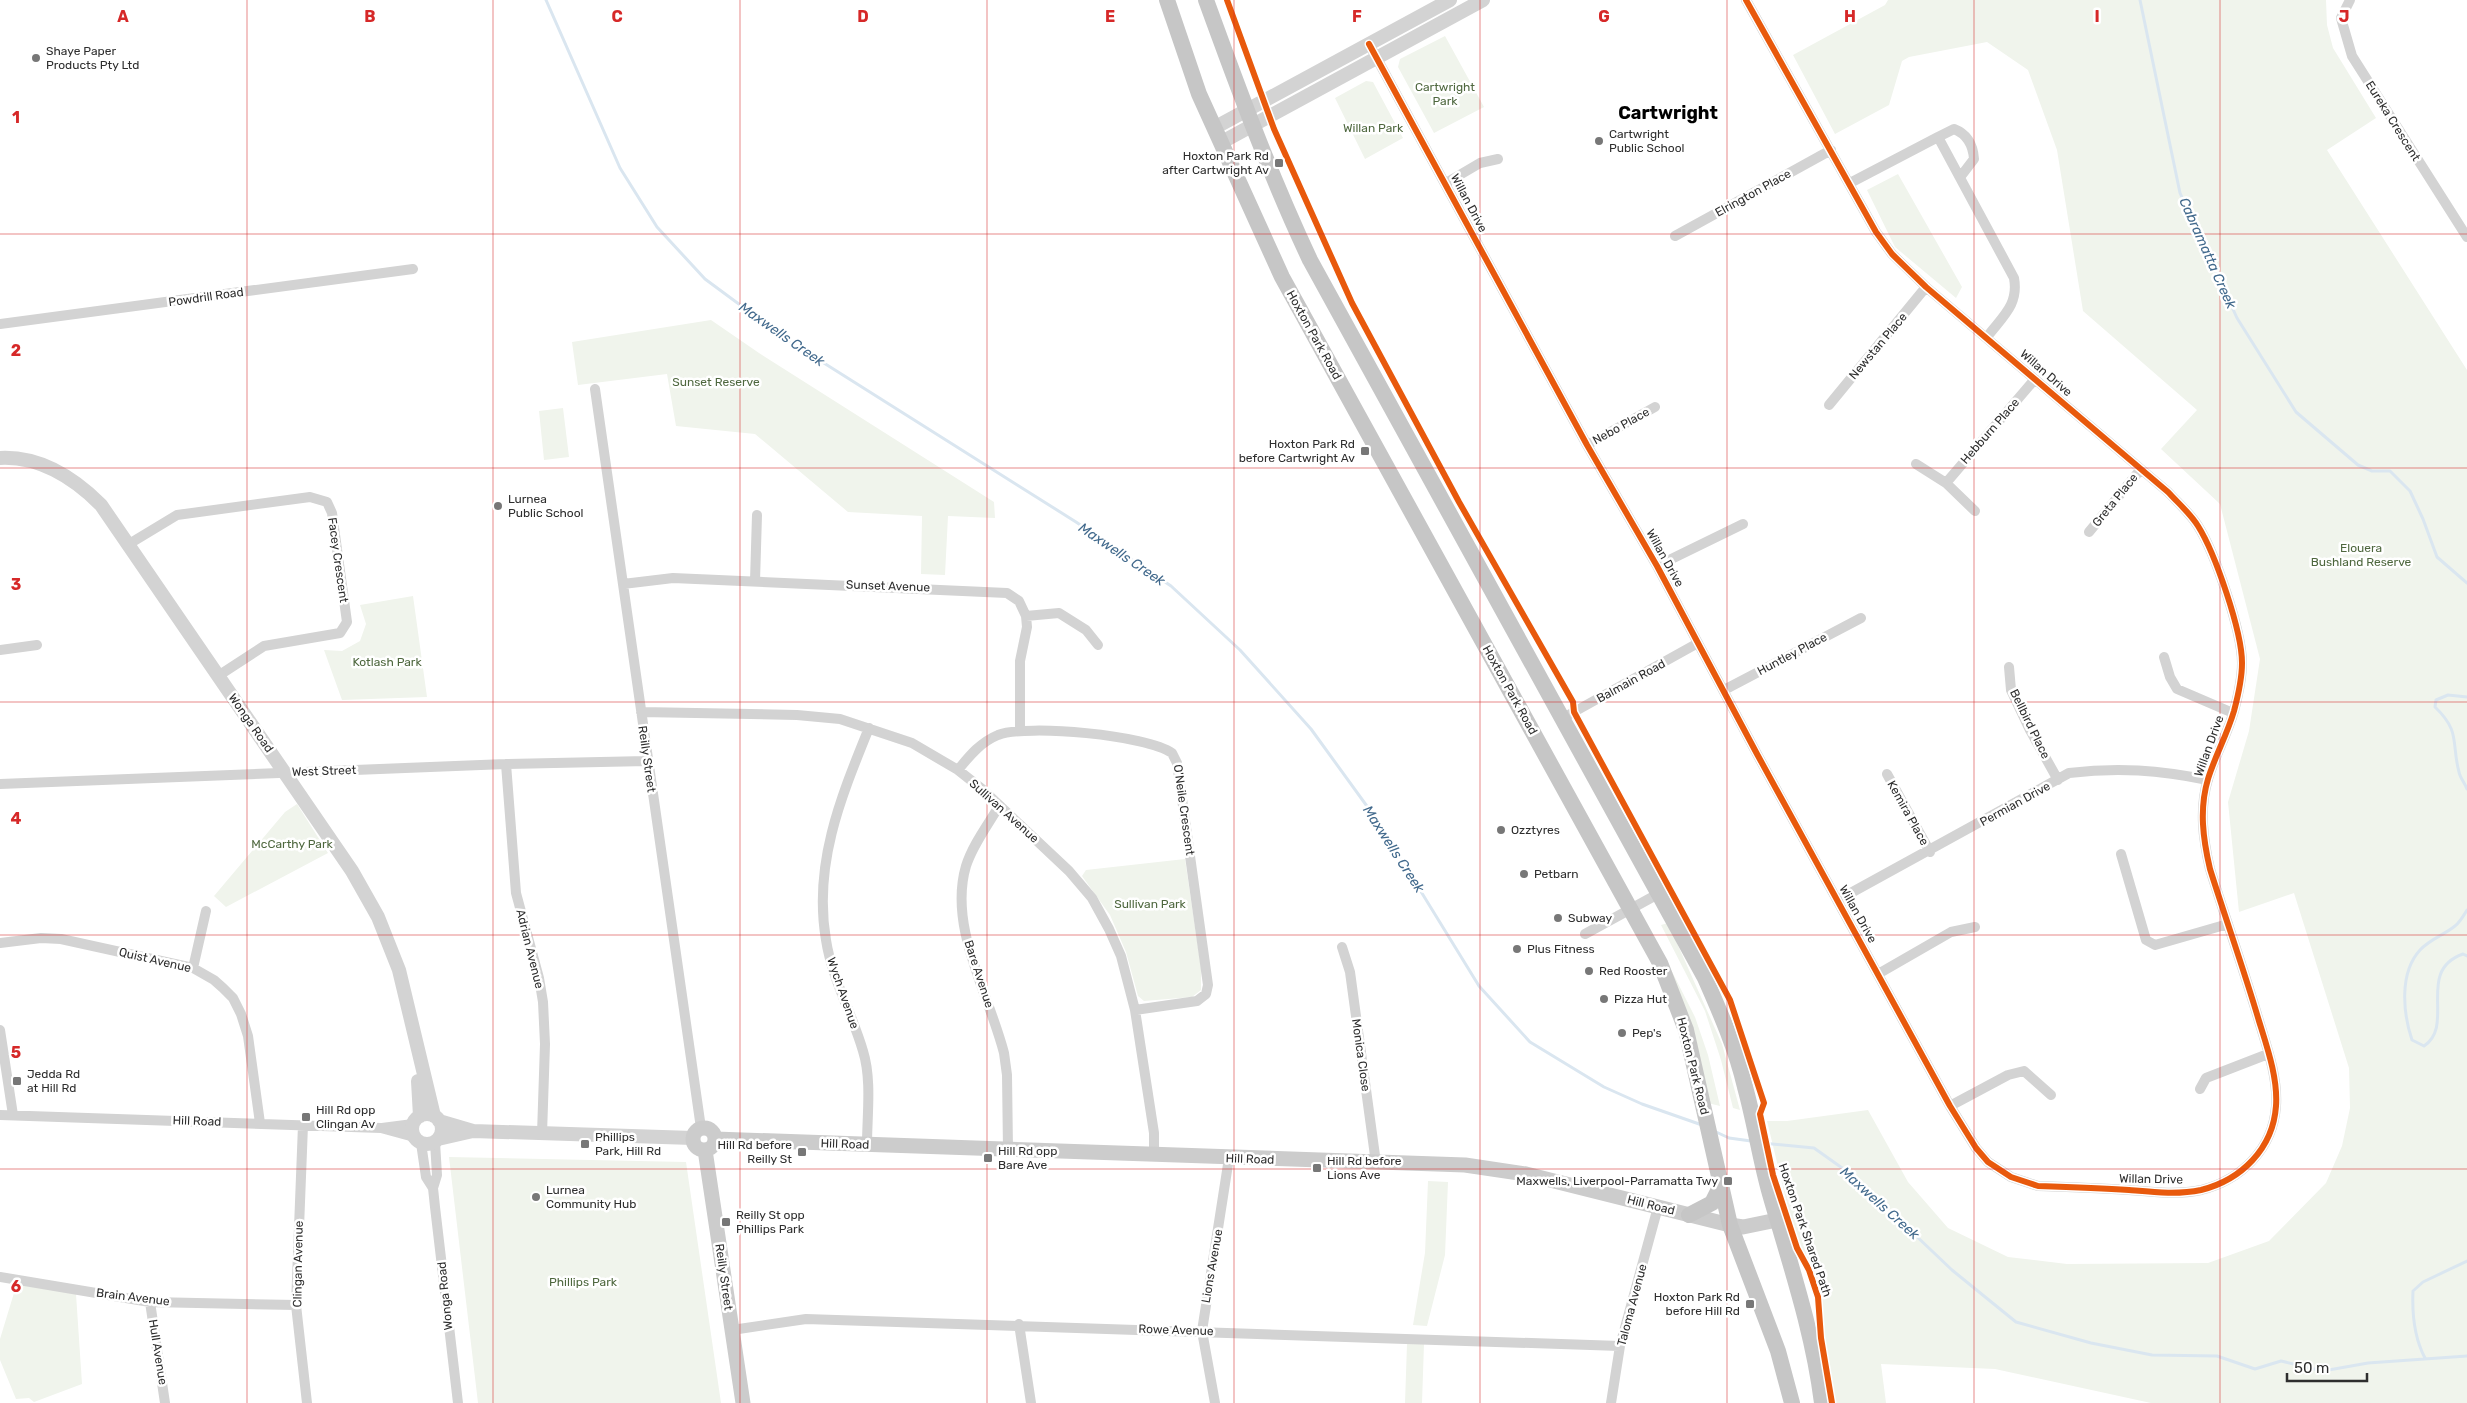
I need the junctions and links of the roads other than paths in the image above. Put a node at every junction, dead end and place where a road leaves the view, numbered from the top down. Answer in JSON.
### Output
{"nodes":[{"id":1,"x":1166,"y":0,"type":"edge"},
{"id":2,"x":1206,"y":0,"type":"edge"},
{"id":3,"x":1483,"y":0,"type":"edge"},
{"id":4,"x":1746,"y":0,"type":"edge"},
{"id":5,"x":2350,"y":0,"type":"edge"},
{"id":6,"x":1440,"y":5,"type":"edge"},
{"id":7,"x":1369,"y":44,"type":"junction"},
{"id":8,"x":1376,"y":58,"type":"junction"},
{"id":9,"x":1246,"y":111,"type":"junction"},
{"id":10,"x":1252,"y":126,"type":"junction"},
{"id":11,"x":1218,"y":135,"type":"junction"},
{"id":12,"x":1938,"y":136,"type":"junction"},
{"id":13,"x":1831,"y":150,"type":"junction"},
{"id":14,"x":1498,"y":159,"type":"dead end"},
{"id":15,"x":1961,"y":176,"type":"junction"},
{"id":16,"x":1446,"y":183,"type":"junction"},
{"id":17,"x":1850,"y":183,"type":"junction"},
{"id":18,"x":1675,"y":236,"type":"dead end"},
{"id":19,"x":2467,"y":237,"type":"edge"},
{"id":20,"x":413,"y":269,"type":"dead end"},
{"id":21,"x":1926,"y":287,"type":"junction"},
{"id":22,"x":0,"y":324,"type":"edge"},
{"id":23,"x":1987,"y":337,"type":"junction"},
{"id":24,"x":2035,"y":379,"type":"junction"},
{"id":25,"x":595,"y":389,"type":"dead end"},
{"id":26,"x":1829,"y":405,"type":"dead end"},
{"id":27,"x":1655,"y":407,"type":"dead end"},
{"id":28,"x":1587,"y":445,"type":"junction"},
{"id":29,"x":0,"y":458,"type":"edge"},
{"id":30,"x":1916,"y":464,"type":"dead end"},
{"id":31,"x":2141,"y":469,"type":"junction"},
{"id":32,"x":1946,"y":483,"type":"junction"},
{"id":33,"x":1975,"y":511,"type":"dead end"},
{"id":34,"x":757,"y":514,"type":"dead end"},
{"id":35,"x":1743,"y":524,"type":"dead end"},
{"id":36,"x":2089,"y":532,"type":"dead end"},
{"id":37,"x":129,"y":544,"type":"junction"},
{"id":38,"x":1657,"y":566,"type":"junction"},
{"id":39,"x":755,"y":581,"type":"junction"},
{"id":40,"x":623,"y":584,"type":"junction"},
{"id":41,"x":1026,"y":616,"type":"junction"},
{"id":42,"x":1861,"y":618,"type":"dead end"},
{"id":43,"x":1698,"y":643,"type":"junction"},
{"id":44,"x":37,"y":645,"type":"dead end"},
{"id":45,"x":1098,"y":645,"type":"dead end"},
{"id":46,"x":0,"y":650,"type":"edge"},
{"id":47,"x":2164,"y":656,"type":"dead end"},
{"id":48,"x":2009,"y":667,"type":"dead end"},
{"id":49,"x":218,"y":676,"type":"junction"},
{"id":50,"x":1724,"y":690,"type":"junction"},
{"id":51,"x":641,"y":712,"type":"junction"},
{"id":52,"x":2233,"y":712,"type":"junction"},
{"id":53,"x":1563,"y":718,"type":"junction"},
{"id":54,"x":868,"y":728,"type":"junction"},
{"id":55,"x":1020,"y":730,"type":"junction"},
{"id":56,"x":647,"y":761,"type":"junction"},
{"id":57,"x":506,"y":764,"type":"junction"},
{"id":58,"x":958,"y":770,"type":"junction"},
{"id":59,"x":286,"y":773,"type":"junction"},
{"id":60,"x":1887,"y":774,"type":"dead end"},
{"id":61,"x":2058,"y":780,"type":"junction"},
{"id":62,"x":2208,"y":780,"type":"junction"},
{"id":63,"x":0,"y":784,"type":"edge"},
{"id":64,"x":999,"y":806,"type":"junction"},
{"id":65,"x":1930,"y":852,"type":"junction"},
{"id":66,"x":2121,"y":854,"type":"dead end"},
{"id":67,"x":1658,"y":894,"type":"junction"},
{"id":68,"x":1838,"y":900,"type":"junction"},
{"id":69,"x":1631,"y":909,"type":"junction"},
{"id":70,"x":206,"y":911,"type":"dead end"},
{"id":71,"x":2228,"y":924,"type":"junction"},
{"id":72,"x":1975,"y":927,"type":"dead end"},
{"id":73,"x":1585,"y":934,"type":"dead end"},
{"id":74,"x":0,"y":943,"type":"edge"},
{"id":75,"x":1342,"y":947,"type":"dead end"},
{"id":76,"x":193,"y":968,"type":"junction"},
{"id":77,"x":1878,"y":974,"type":"junction"},
{"id":78,"x":1135,"y":1010,"type":"junction"},
{"id":79,"x":0,"y":1030,"type":"edge"},
{"id":80,"x":2268,"y":1054,"type":"junction"},
{"id":81,"x":2200,"y":1089,"type":"dead end"},
{"id":82,"x":2051,"y":1095,"type":"dead end"},
{"id":83,"x":1950,"y":1106,"type":"junction"},
{"id":84,"x":0,"y":1115,"type":"edge"},
{"id":85,"x":13,"y":1115,"type":"junction"},
{"id":86,"x":260,"y":1123,"type":"junction"},
{"id":87,"x":302,"y":1125,"type":"junction"},
{"id":88,"x":427,"y":1130,"type":"junction"},
{"id":89,"x":697,"y":1133,"type":"junction"},
{"id":90,"x":542,"y":1134,"type":"junction"},
{"id":91,"x":710,"y":1145,"type":"junction"},
{"id":92,"x":867,"y":1145,"type":"junction"},
{"id":93,"x":1008,"y":1150,"type":"junction"},
{"id":94,"x":1154,"y":1154,"type":"junction"},
{"id":95,"x":1229,"y":1158,"type":"junction"},
{"id":96,"x":1376,"y":1163,"type":"junction"},
{"id":97,"x":1721,"y":1185,"type":"junction"},
{"id":98,"x":1658,"y":1207,"type":"junction"},
{"id":99,"x":1689,"y":1215,"type":"junction"},
{"id":100,"x":1777,"y":1220,"type":"junction"},
{"id":101,"x":1730,"y":1225,"type":"junction"},
{"id":102,"x":0,"y":1277,"type":"edge"},
{"id":103,"x":150,"y":1302,"type":"junction"},
{"id":104,"x":296,"y":1305,"type":"junction"},
{"id":105,"x":1019,"y":1324,"type":"junction"},
{"id":106,"x":732,"y":1330,"type":"junction"},
{"id":107,"x":1202,"y":1331,"type":"junction"},
{"id":108,"x":1620,"y":1346,"type":"junction"},
{"id":109,"x":165,"y":1403,"type":"edge"},
{"id":110,"x":307,"y":1403,"type":"edge"},
{"id":111,"x":458,"y":1403,"type":"edge"},
{"id":112,"x":743,"y":1403,"type":"edge"},
{"id":113,"x":1031,"y":1403,"type":"edge"},
{"id":114,"x":1216,"y":1403,"type":"edge"},
{"id":115,"x":1611,"y":1403,"type":"edge"},
{"id":116,"x":1792,"y":1403,"type":"edge"},
{"id":117,"x":1822,"y":1403,"type":"edge"}],
"edges":[{"from":1,"to":11,"type":"main road","name":"Hoxton Park Road"},
{"from":2,"to":9,"type":"main road"},
{"from":3,"to":8,"type":"street"},
{"from":4,"to":13,"type":"street","name":"Willan Drive"},
{"from":5,"to":19,"type":"street","name":"Eureka Crescent"},
{"from":6,"to":7,"type":"street"},
{"from":7,"to":8,"type":"street","name":"Willan Drive"},
{"from":7,"to":9,"type":"street"},
{"from":8,"to":10,"type":"street"},
{"from":8,"to":16,"type":"street","name":"Willan Drive"},
{"from":9,"to":10,"type":"main road"},
{"from":9,"to":11,"type":"street"},
{"from":10,"to":11,"type":"street"},
{"from":10,"to":53,"type":"main road"},
{"from":11,"to":69,"type":"main road","name":"Hoxton Park Road"},
{"from":12,"to":15,"type":"street"},
{"from":12,"to":15,"type":"street"},
{"from":12,"to":17,"type":"street"},
{"from":13,"to":17,"type":"street","name":"Willan Drive"},
{"from":13,"to":18,"type":"street","name":"Elrington Place"},
{"from":14,"to":16,"type":"street"},
{"from":15,"to":23,"type":"street"},
{"from":16,"to":28,"type":"street","name":"Willan Drive"},
{"from":17,"to":21,"type":"street","name":"Willan Drive"},
{"from":20,"to":22,"type":"street","name":"Powdrill Road"},
{"from":21,"to":23,"type":"street","name":"Willan Drive"},
{"from":21,"to":26,"type":"street","name":"Newstan Place"},
{"from":23,"to":24,"type":"street","name":"Willan Drive"},
{"from":24,"to":31,"type":"street","name":"Willan Drive"},
{"from":24,"to":32,"type":"street","name":"Hebburn Place"},
{"from":25,"to":40,"type":"street","name":"Reilly Street"},
{"from":27,"to":28,"type":"street","name":"Nebo Place"},
{"from":28,"to":38,"type":"street","name":"Willan Drive"},
{"from":29,"to":37,"type":"street","name":"Wonga Road"},
{"from":30,"to":32,"type":"street"},
{"from":31,"to":36,"type":"street","name":"Greta Place"},
{"from":31,"to":52,"type":"street","name":"Willan Drive"},
{"from":32,"to":33,"type":"street"},
{"from":34,"to":39,"type":"street"},
{"from":35,"to":38,"type":"street"},
{"from":37,"to":49,"type":"street","name":"Wonga Road"},
{"from":37,"to":49,"type":"street","name":"Facey Crescent"},
{"from":38,"to":43,"type":"street","name":"Willan Drive"},
{"from":39,"to":40,"type":"street","name":"Sunset Avenue"},
{"from":39,"to":41,"type":"street","name":"Sunset Avenue"},
{"from":40,"to":51,"type":"street","name":"Reilly Street"},
{"from":41,"to":45,"type":"street"},
{"from":41,"to":55,"type":"street"},
{"from":42,"to":50,"type":"street","name":"Huntley Place"},
{"from":43,"to":50,"type":"street","name":"Willan Drive"},
{"from":43,"to":53,"type":"street","name":"Balmain Road"},
{"from":44,"to":46,"type":"street"},
{"from":47,"to":52,"type":"street"},
{"from":48,"to":61,"type":"street","name":"Bellbird Place"},
{"from":49,"to":59,"type":"street","name":"Wonga Road"},
{"from":50,"to":68,"type":"street","name":"Willan Drive"},
{"from":51,"to":54,"type":"street","name":"Sullivan Avenue"},
{"from":51,"to":56,"type":"street","name":"Reilly Street"},
{"from":52,"to":62,"type":"street","name":"Willan Drive"},
{"from":53,"to":67,"type":"main road"},
{"from":54,"to":58,"type":"street","name":"Sullivan Avenue"},
{"from":54,"to":92,"type":"street","name":"Wych Avenue"},
{"from":55,"to":58,"type":"street","name":"O'Neile Crescent"},
{"from":55,"to":78,"type":"street","name":"O'Neile Crescent"},
{"from":56,"to":57,"type":"street","name":"West Street"},
{"from":56,"to":89,"type":"street","name":"Reilly Street"},
{"from":57,"to":59,"type":"street","name":"West Street"},
{"from":57,"to":90,"type":"street","name":"Adrian Avenue"},
{"from":58,"to":64,"type":"street","name":"Sullivan Avenue"},
{"from":59,"to":63,"type":"street","name":"West Street"},
{"from":59,"to":88,"type":"street","name":"Wonga Road"},
{"from":60,"to":65,"type":"street","name":"Kemira Place"},
{"from":61,"to":62,"type":"street","name":"Permian Drive"},
{"from":61,"to":65,"type":"street","name":"Permian Drive"},
{"from":62,"to":71,"type":"street","name":"Willan Drive"},
{"from":64,"to":78,"type":"street","name":"Sullivan Avenue"},
{"from":64,"to":93,"type":"street","name":"Bare Avenue"},
{"from":65,"to":68,"type":"street","name":"Permian Drive"},
{"from":66,"to":71,"type":"street"},
{"from":67,"to":69,"type":"street"},
{"from":67,"to":100,"type":"main road"},
{"from":68,"to":77,"type":"street","name":"Willan Drive"},
{"from":69,"to":73,"type":"street"},
{"from":69,"to":97,"type":"main road","name":"Hoxton Park Road"},
{"from":70,"to":76,"type":"street"},
{"from":71,"to":80,"type":"street","name":"Willan Drive"},
{"from":72,"to":77,"type":"street"},
{"from":74,"to":76,"type":"street","name":"Quist Avenue"},
{"from":75,"to":96,"type":"street","name":"Monica Close"},
{"from":76,"to":86,"type":"street","name":"Quist Avenue"},
{"from":77,"to":83,"type":"street","name":"Willan Drive"},
{"from":78,"to":94,"type":"street","name":"Sullivan Avenue"},
{"from":79,"to":85,"type":"street"},
{"from":80,"to":81,"type":"street"},
{"from":80,"to":83,"type":"street","name":"Willan Drive"},
{"from":82,"to":83,"type":"street"},
{"from":84,"to":85,"type":"street","name":"Hill Road"},
{"from":85,"to":86,"type":"street","name":"Hill Road"},
{"from":86,"to":87,"type":"street","name":"Hill Road"},
{"from":87,"to":88,"type":"street","name":"Hill Road"},
{"from":87,"to":104,"type":"street","name":"Clingan Avenue"},
{"from":88,"to":90,"type":"street","name":"Hill Road"},
{"from":88,"to":111,"type":"street","name":"Wonga Road"},
{"from":89,"to":90,"type":"street","name":"Hill Road"},
{"from":89,"to":91,"type":"main road"},
{"from":91,"to":92,"type":"main road","name":"Hill Road"},
{"from":91,"to":106,"type":"main road","name":"Reilly Street"},
{"from":92,"to":93,"type":"main road","name":"Hill Road"},
{"from":93,"to":94,"type":"main road","name":"Hill Road"},
{"from":94,"to":95,"type":"main road","name":"Hill Road"},
{"from":95,"to":96,"type":"main road","name":"Hill Road"},
{"from":95,"to":107,"type":"street","name":"Lions Avenue"},
{"from":96,"to":98,"type":"main road","name":"Hill Road"},
{"from":97,"to":99,"type":"main road"},
{"from":97,"to":101,"type":"main road","name":"Hoxton Park Road"},
{"from":98,"to":99,"type":"main road","name":"Hill Road"},
{"from":98,"to":108,"type":"street","name":"Taloma Avenue"},
{"from":99,"to":101,"type":"main road","name":"Hill Road"},
{"from":100,"to":101,"type":"main road","name":"Hill Road"},
{"from":100,"to":117,"type":"main road"},
{"from":101,"to":116,"type":"main road","name":"Hoxton Park Road"},
{"from":102,"to":103,"type":"street","name":"Brain Avenue"},
{"from":103,"to":104,"type":"street","name":"Brain Avenue"},
{"from":103,"to":109,"type":"street","name":"Hull Avenue"},
{"from":104,"to":110,"type":"street","name":"Clingan Avenue"},
{"from":105,"to":106,"type":"street","name":"Rowe Avenue"},
{"from":105,"to":107,"type":"street","name":"Rowe Avenue"},
{"from":105,"to":113,"type":"street"},
{"from":106,"to":112,"type":"main road","name":"Reilly Street"},
{"from":107,"to":108,"type":"street","name":"Rowe Avenue"},
{"from":107,"to":114,"type":"street","name":"Lions Avenue"},
{"from":108,"to":115,"type":"street","name":"Taloma Avenue"}]}
